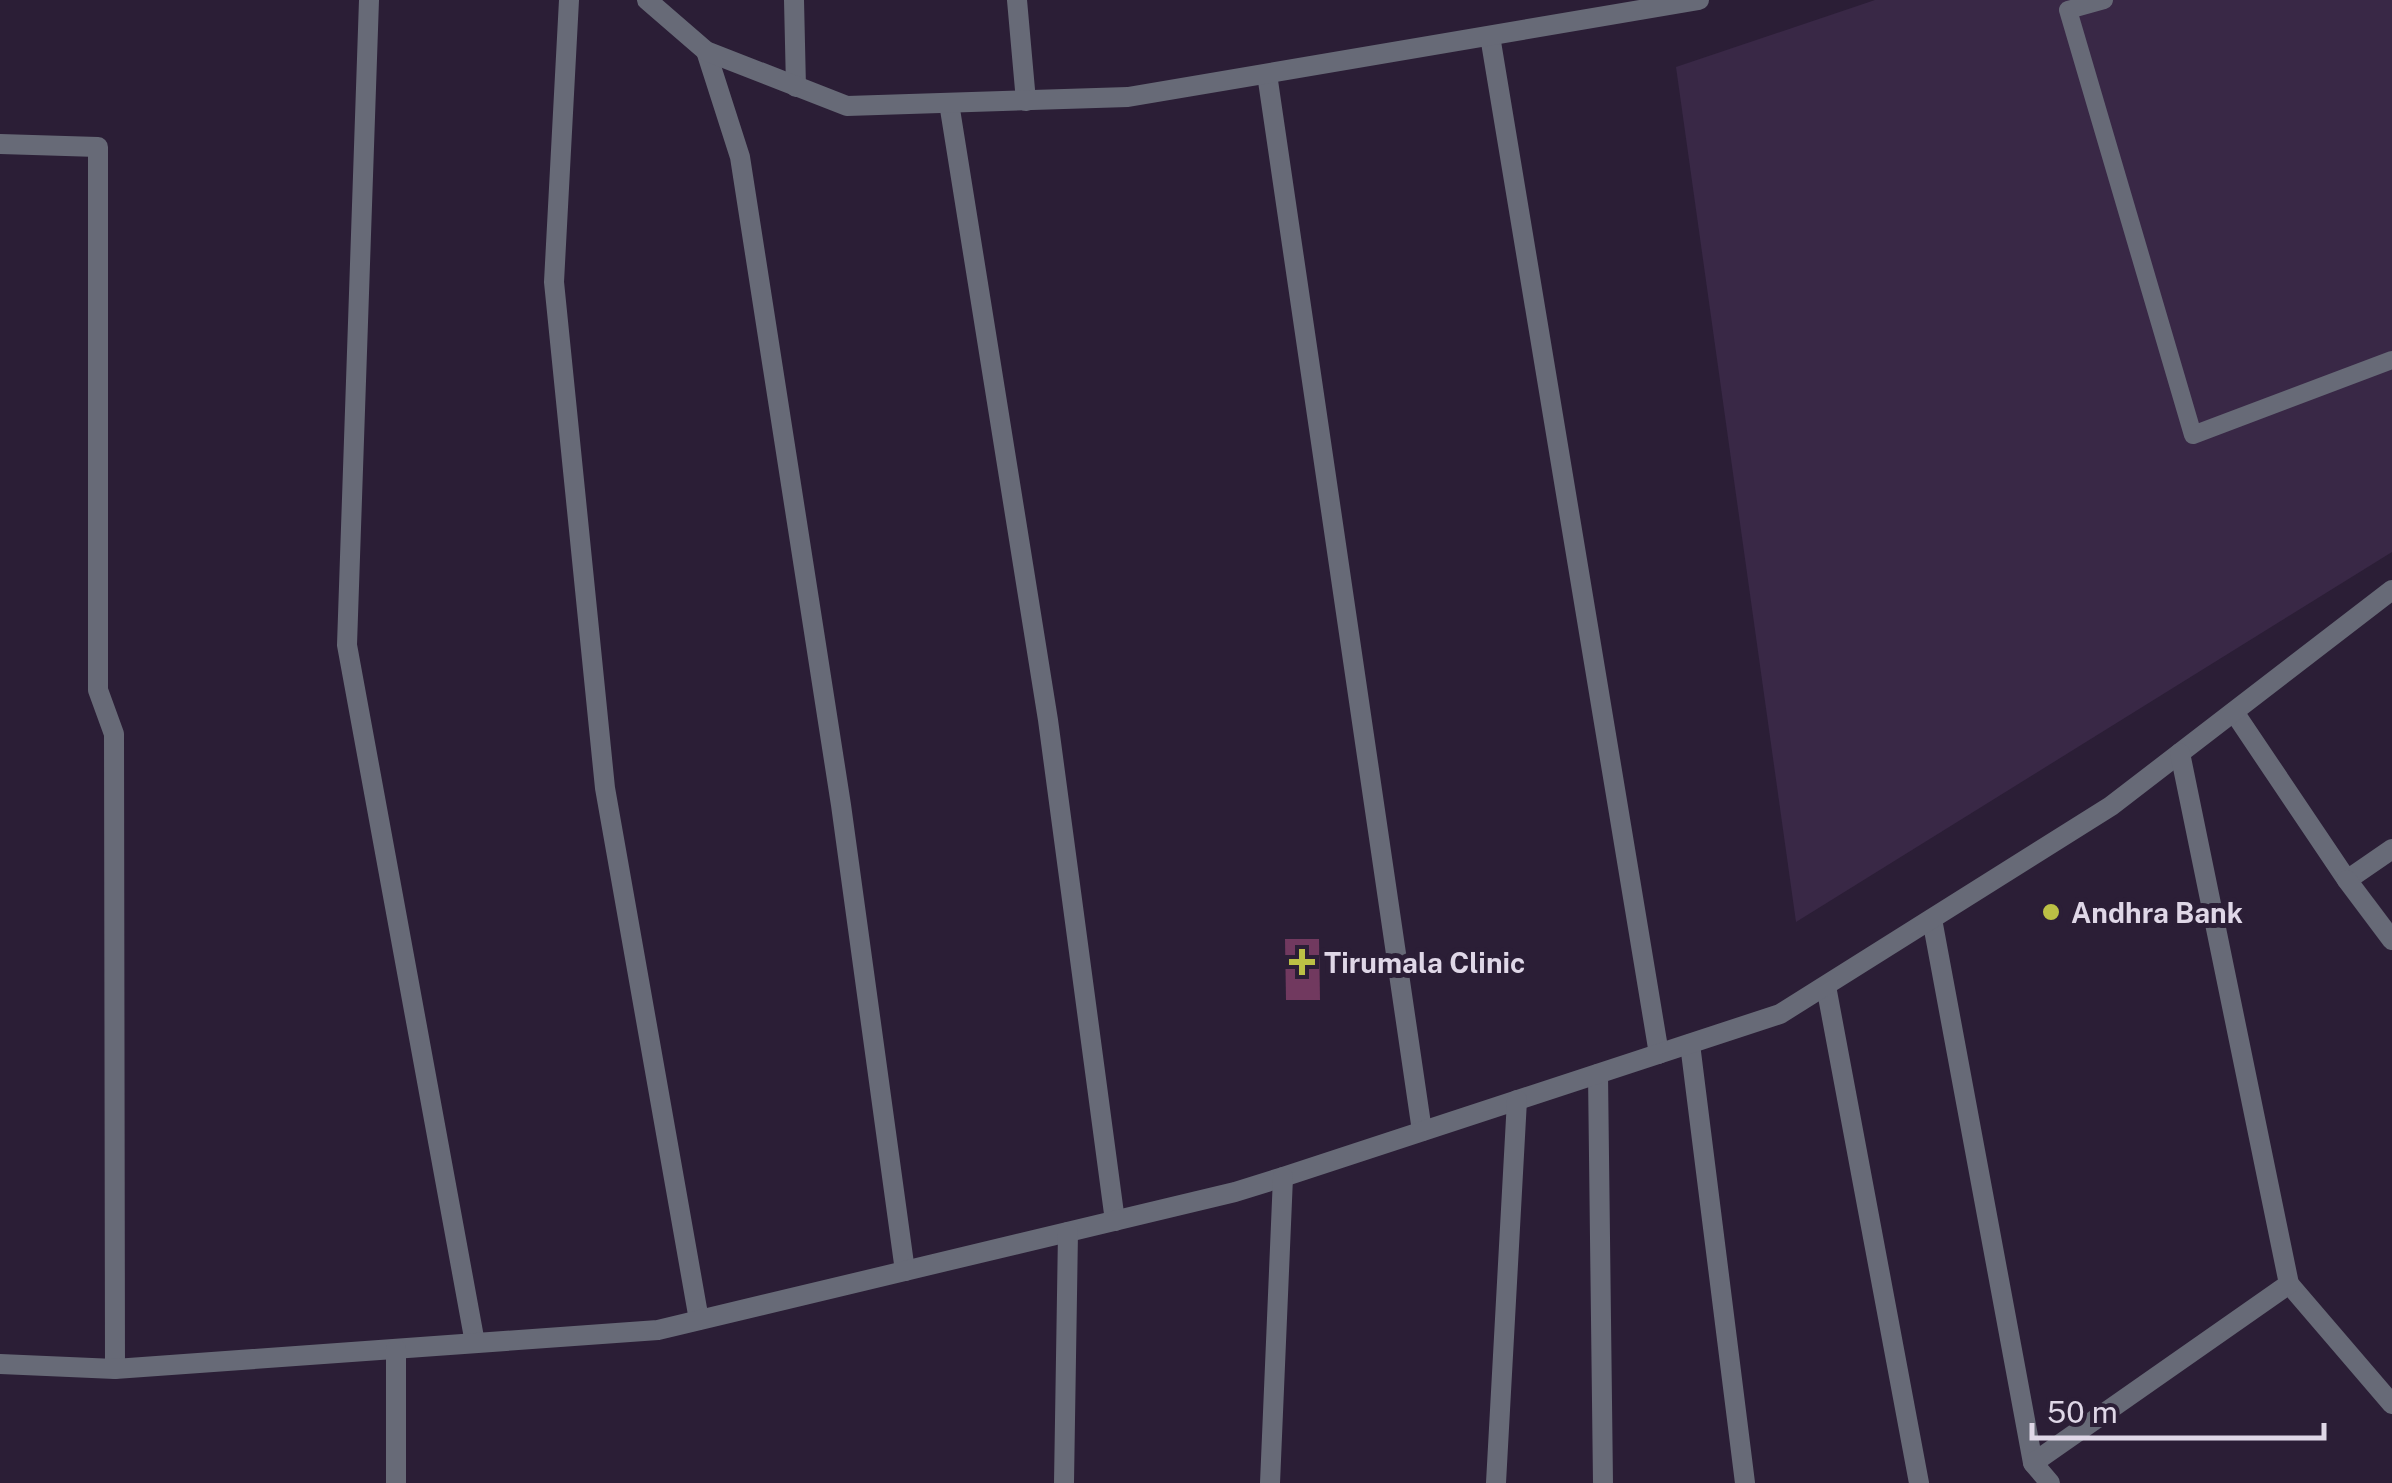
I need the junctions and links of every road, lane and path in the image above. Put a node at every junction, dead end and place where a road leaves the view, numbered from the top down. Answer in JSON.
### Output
{"nodes":[{"id":1,"x":369,"y":0,"type":"edge"},
{"id":2,"x":568,"y":0,"type":"edge"},
{"id":3,"x":647,"y":0,"type":"edge"},
{"id":4,"x":794,"y":0,"type":"edge"},
{"id":5,"x":1017,"y":0,"type":"edge"},
{"id":6,"x":1699,"y":0,"type":"edge"},
{"id":7,"x":2104,"y":0,"type":"edge"},
{"id":8,"x":1646,"y":5,"type":"edge"},
{"id":9,"x":1490,"y":36,"type":"junction"},
{"id":10,"x":706,"y":51,"type":"junction"},
{"id":11,"x":1267,"y":74,"type":"junction"},
{"id":12,"x":796,"y":87,"type":"junction"},
{"id":13,"x":1026,"y":101,"type":"junction"},
{"id":14,"x":950,"y":103,"type":"junction"},
{"id":15,"x":0,"y":144,"type":"edge"},
{"id":16,"x":2392,"y":360,"type":"edge"},
{"id":17,"x":2392,"y":590,"type":"edge"},
{"id":18,"x":2234,"y":712,"type":"junction"},
{"id":19,"x":2180,"y":753,"type":"junction"},
{"id":20,"x":2392,"y":849,"type":"edge"},
{"id":21,"x":2347,"y":880,"type":"junction"},
{"id":22,"x":1932,"y":919,"type":"junction"},
{"id":23,"x":2392,"y":940,"type":"edge"},
{"id":24,"x":1826,"y":986,"type":"junction"},
{"id":25,"x":1690,"y":1044,"type":"junction"},
{"id":26,"x":1658,"y":1054,"type":"junction"},
{"id":27,"x":1598,"y":1074,"type":"junction"},
{"id":28,"x":1517,"y":1100,"type":"junction"},
{"id":29,"x":1422,"y":1132,"type":"junction"},
{"id":30,"x":1284,"y":1176,"type":"junction"},
{"id":31,"x":1114,"y":1221,"type":"junction"},
{"id":32,"x":1068,"y":1232,"type":"junction"},
{"id":33,"x":905,"y":1271,"type":"junction"},
{"id":34,"x":2289,"y":1284,"type":"junction"},
{"id":35,"x":700,"y":1320,"type":"junction"},
{"id":36,"x":475,"y":1343,"type":"junction"},
{"id":37,"x":396,"y":1348,"type":"junction"},
{"id":38,"x":0,"y":1364,"type":"edge"},
{"id":39,"x":115,"y":1369,"type":"junction"},
{"id":40,"x":2392,"y":1404,"type":"edge"},
{"id":41,"x":2033,"y":1463,"type":"junction"},
{"id":42,"x":396,"y":1483,"type":"edge"},
{"id":43,"x":1064,"y":1483,"type":"edge"},
{"id":44,"x":1270,"y":1483,"type":"edge"},
{"id":45,"x":1496,"y":1483,"type":"edge"},
{"id":46,"x":1603,"y":1483,"type":"edge"},
{"id":47,"x":1745,"y":1483,"type":"edge"},
{"id":48,"x":1919,"y":1483,"type":"edge"},
{"id":49,"x":2050,"y":1483,"type":"edge"}],
"edges":[{"from":1,"to":36,"type":"street"},
{"from":2,"to":35,"type":"street"},
{"from":3,"to":10,"type":"street"},
{"from":4,"to":12,"type":"street"},
{"from":5,"to":13,"type":"street"},
{"from":6,"to":8,"type":"street"},
{"from":7,"to":16,"type":"lane"},
{"from":8,"to":9,"type":"street"},
{"from":9,"to":11,"type":"street"},
{"from":9,"to":26,"type":"street"},
{"from":10,"to":12,"type":"street"},
{"from":10,"to":33,"type":"street"},
{"from":11,"to":13,"type":"street"},
{"from":11,"to":29,"type":"street"},
{"from":12,"to":14,"type":"street"},
{"from":13,"to":14,"type":"street"},
{"from":14,"to":31,"type":"street"},
{"from":15,"to":39,"type":"street"},
{"from":17,"to":18,"type":"street"},
{"from":18,"to":19,"type":"street"},
{"from":18,"to":21,"type":"street"},
{"from":19,"to":22,"type":"street"},
{"from":19,"to":34,"type":"street"},
{"from":20,"to":21,"type":"street"},
{"from":21,"to":23,"type":"street"},
{"from":22,"to":24,"type":"street"},
{"from":22,"to":41,"type":"street"},
{"from":24,"to":25,"type":"street"},
{"from":24,"to":48,"type":"street"},
{"from":25,"to":26,"type":"street"},
{"from":25,"to":47,"type":"street"},
{"from":26,"to":27,"type":"street"},
{"from":27,"to":28,"type":"street"},
{"from":27,"to":46,"type":"street"},
{"from":28,"to":29,"type":"street"},
{"from":28,"to":45,"type":"street"},
{"from":29,"to":30,"type":"street"},
{"from":30,"to":31,"type":"street"},
{"from":30,"to":44,"type":"street"},
{"from":31,"to":32,"type":"street"},
{"from":32,"to":33,"type":"street"},
{"from":32,"to":43,"type":"street"},
{"from":33,"to":35,"type":"street"},
{"from":34,"to":40,"type":"street"},
{"from":34,"to":41,"type":"street"},
{"from":35,"to":36,"type":"street"},
{"from":36,"to":37,"type":"street"},
{"from":37,"to":39,"type":"street"},
{"from":37,"to":42,"type":"street"},
{"from":38,"to":39,"type":"street"},
{"from":41,"to":49,"type":"street"}]}
